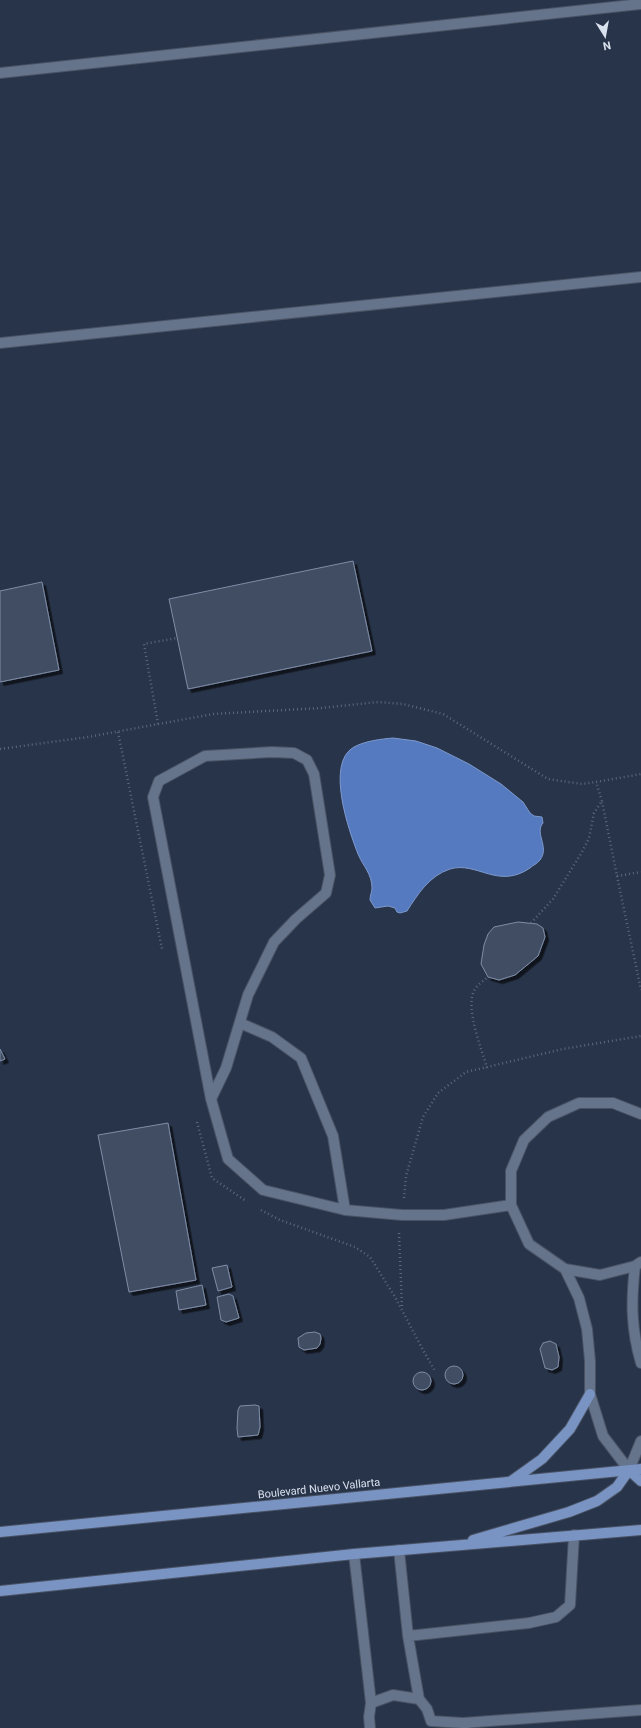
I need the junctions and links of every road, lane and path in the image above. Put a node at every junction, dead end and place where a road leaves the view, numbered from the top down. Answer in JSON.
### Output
{"nodes":[{"id":1,"x":641,"y":4,"type":"edge"},
{"id":2,"x":0,"y":73,"type":"edge"},
{"id":3,"x":641,"y":277,"type":"edge"},
{"id":4,"x":0,"y":344,"type":"edge"},
{"id":5,"x":177,"y":638,"type":"dead end"},
{"id":6,"x":158,"y":724,"type":"junction"},
{"id":7,"x":0,"y":749,"type":"edge"},
{"id":8,"x":641,"y":774,"type":"edge"},
{"id":9,"x":596,"y":782,"type":"junction"},
{"id":10,"x":602,"y":801,"type":"junction"},
{"id":11,"x":641,"y":872,"type":"edge"},
{"id":12,"x":617,"y":876,"type":"junction"},
{"id":13,"x":531,"y":923,"type":"dead end"},
{"id":14,"x":488,"y":977,"type":"dead end"},
{"id":15,"x":641,"y":990,"type":"edge"},
{"id":16,"x":240,"y":1023,"type":"junction"},
{"id":17,"x":641,"y":1036,"type":"edge"},
{"id":18,"x":487,"y":1068,"type":"junction"},
{"id":19,"x":211,"y":1099,"type":"junction"},
{"id":20,"x":641,"y":1114,"type":"edge"},
{"id":21,"x":511,"y":1205,"type":"junction"},
{"id":22,"x":345,"y":1210,"type":"junction"},
{"id":23,"x":402,"y":1215,"type":"junction"},
{"id":24,"x":638,"y":1264,"type":"edge"},
{"id":25,"x":565,"y":1270,"type":"junction"},
{"id":26,"x":402,"y":1310,"type":"dead end"},
{"id":27,"x":641,"y":1363,"type":"edge"},
{"id":28,"x":590,"y":1394,"type":"junction"},
{"id":29,"x":641,"y":1441,"type":"edge"},
{"id":30,"x":641,"y":1469,"type":"edge"},
{"id":31,"x":629,"y":1470,"type":"junction"},
{"id":32,"x":641,"y":1481,"type":"edge"},
{"id":33,"x":510,"y":1482,"type":"junction"},
{"id":34,"x":641,"y":1530,"type":"edge"},
{"id":35,"x":0,"y":1532,"type":"edge"},
{"id":36,"x":574,"y":1535,"type":"junction"},
{"id":37,"x":452,"y":1546,"type":"junction"},
{"id":38,"x":399,"y":1550,"type":"junction"},
{"id":39,"x":354,"y":1554,"type":"junction"},
{"id":40,"x":0,"y":1591,"type":"edge"},
{"id":41,"x":408,"y":1636,"type":"junction"},
{"id":42,"x":419,"y":1699,"type":"junction"},
{"id":43,"x":372,"y":1703,"type":"junction"},
{"id":44,"x":641,"y":1710,"type":"edge"},
{"id":45,"x":431,"y":1724,"type":"edge"},
{"id":46,"x":464,"y":1725,"type":"edge"},
{"id":47,"x":370,"y":1728,"type":"edge"}],
"edges":[{"from":1,"to":2,"type":"street"},
{"from":3,"to":4,"type":"street"},
{"from":5,"to":6,"type":"path"},
{"from":6,"to":7,"type":"path"},
{"from":6,"to":9,"type":"path"},
{"from":8,"to":9,"type":"path"},
{"from":9,"to":10,"type":"path"},
{"from":10,"to":12,"type":"path"},
{"from":10,"to":13,"type":"path"},
{"from":11,"to":12,"type":"path"},
{"from":12,"to":15,"type":"path"},
{"from":14,"to":18,"type":"path"},
{"from":16,"to":19,"type":"street"},
{"from":16,"to":19,"type":"street"},
{"from":16,"to":22,"type":"street"},
{"from":17,"to":18,"type":"path"},
{"from":18,"to":23,"type":"path"},
{"from":19,"to":22,"type":"street"},
{"from":20,"to":21,"type":"street"},
{"from":21,"to":23,"type":"street"},
{"from":21,"to":25,"type":"street"},
{"from":22,"to":23,"type":"street"},
{"from":23,"to":26,"type":"path"},
{"from":24,"to":25,"type":"street"},
{"from":24,"to":27,"type":"street"},
{"from":25,"to":28,"type":"street"},
{"from":28,"to":31,"type":"street"},
{"from":28,"to":33,"type":"main road"},
{"from":29,"to":31,"type":"street"},
{"from":30,"to":31,"type":"main road","name":"Boulevard Nuevo Vallarta"},
{"from":31,"to":32,"type":"main road"},
{"from":31,"to":33,"type":"main road","name":"Boulevard Nuevo Vallarta"},
{"from":31,"to":37,"type":"main road"},
{"from":33,"to":35,"type":"main road","name":"Boulevard Nuevo Vallarta"},
{"from":34,"to":36,"type":"main road"},
{"from":36,"to":37,"type":"main road"},
{"from":36,"to":41,"type":"street"},
{"from":37,"to":38,"type":"main road"},
{"from":38,"to":39,"type":"main road"},
{"from":38,"to":41,"type":"street"},
{"from":39,"to":40,"type":"main road"},
{"from":39,"to":43,"type":"street"},
{"from":41,"to":42,"type":"street"},
{"from":42,"to":43,"type":"street"},
{"from":42,"to":45,"type":"street"},
{"from":43,"to":47,"type":"street"},
{"from":44,"to":46,"type":"street"},
{"from":45,"to":46,"type":"street"}]}
